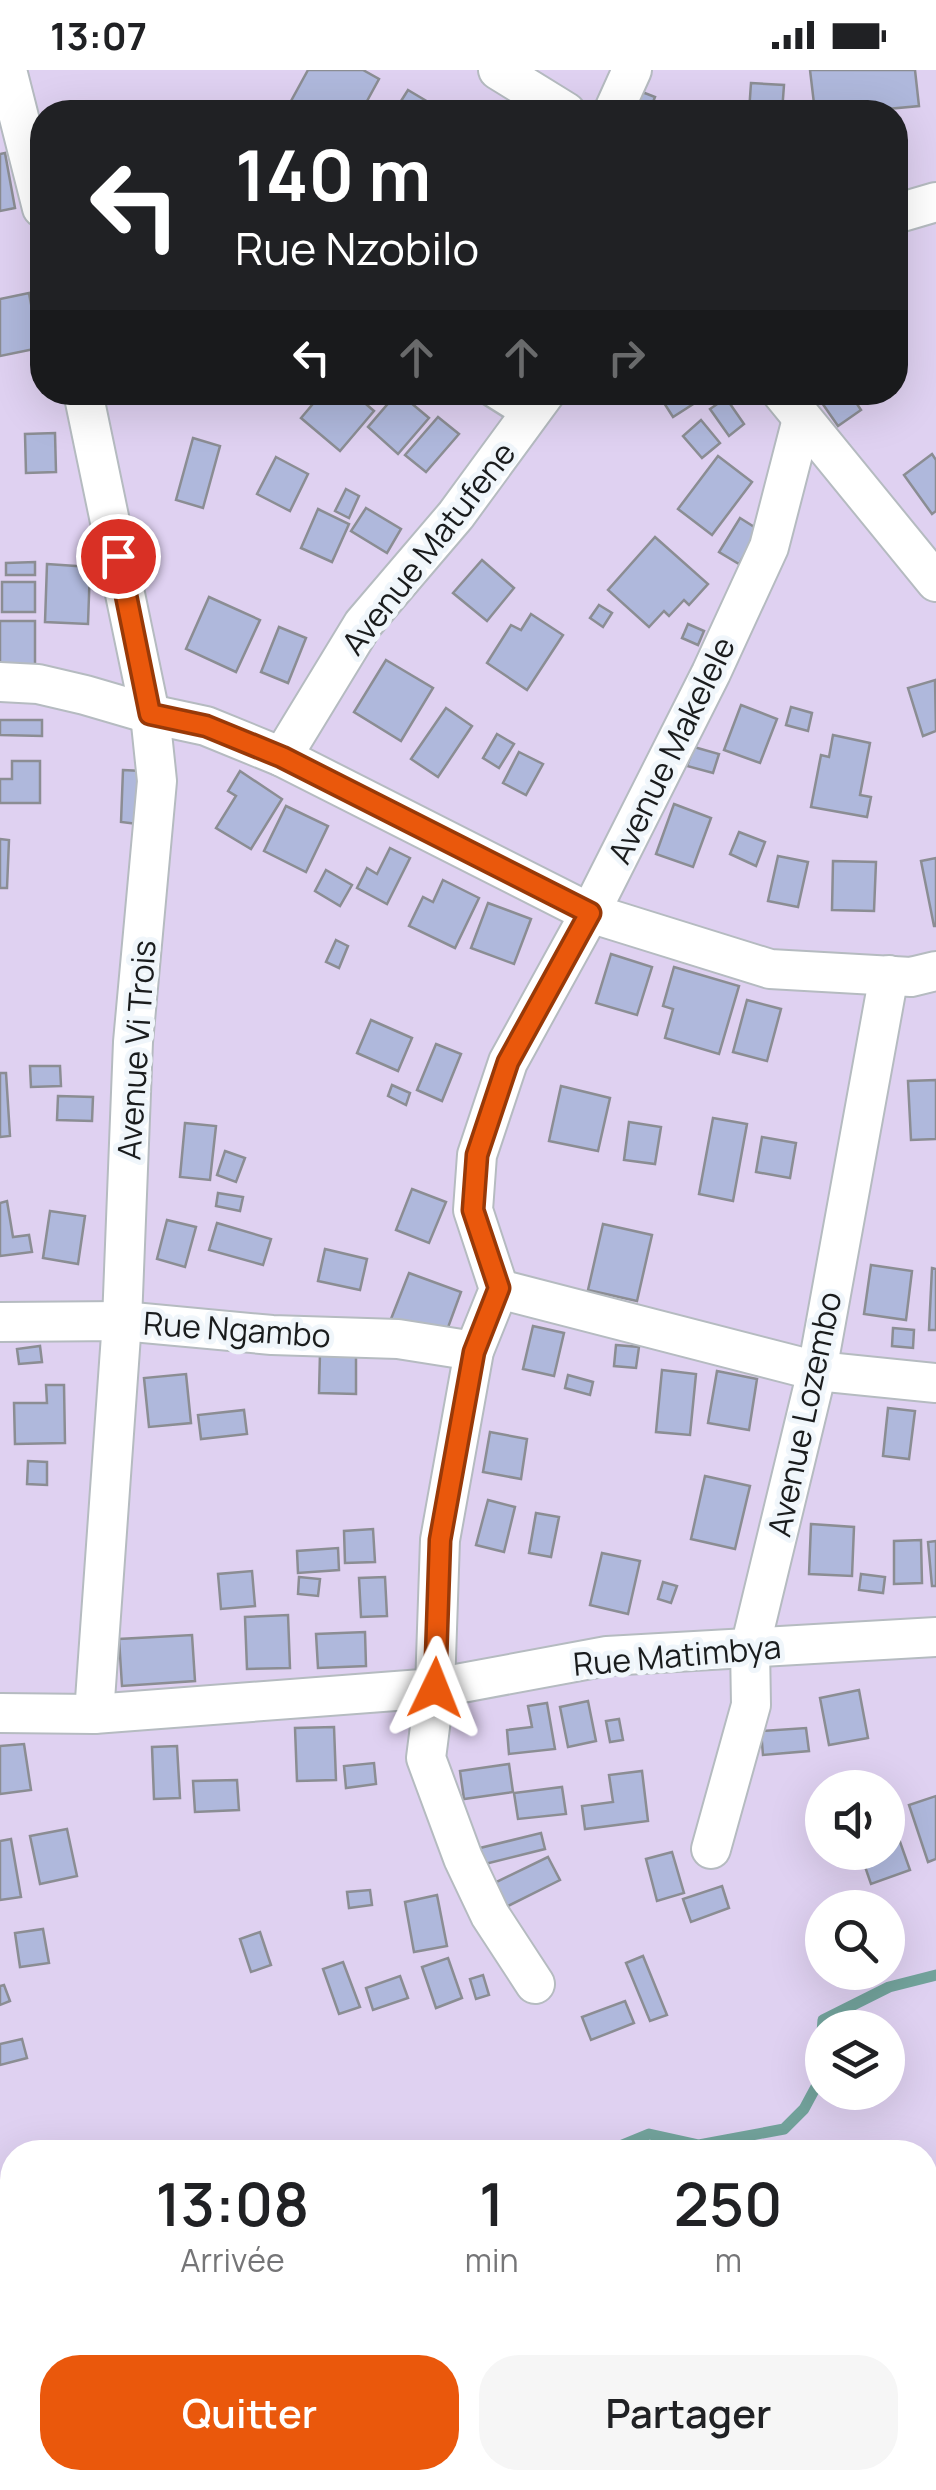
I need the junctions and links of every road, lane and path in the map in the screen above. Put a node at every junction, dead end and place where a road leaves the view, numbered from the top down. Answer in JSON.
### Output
{"nodes":[{"id":1,"x":7,"y":70,"type":"edge"},
{"id":2,"x":498,"y":70,"type":"edge"},
{"id":3,"x":632,"y":70,"type":"edge"},
{"id":4,"x":547,"y":100,"type":"edge"},
{"id":5,"x":618,"y":100,"type":"edge"},
{"id":6,"x":30,"y":161,"type":"edge"},
{"id":7,"x":936,"y":202,"type":"edge"},
{"id":8,"x":908,"y":210,"type":"edge"},
{"id":9,"x":86,"y":405,"type":"edge"},
{"id":10,"x":537,"y":406,"type":"edge"},
{"id":11,"x":792,"y":406,"type":"edge"},
{"id":12,"x":936,"y":582,"type":"edge"},
{"id":13,"x":0,"y":682,"type":"edge"},
{"id":14,"x":150,"y":714,"type":"junction"},
{"id":15,"x":282,"y":757,"type":"junction"},
{"id":16,"x":590,"y":913,"type":"junction"},
{"id":17,"x":936,"y":971,"type":"edge"},
{"id":18,"x":889,"y":975,"type":"junction"},
{"id":19,"x":499,"y":1288,"type":"junction"},
{"id":20,"x":0,"y":1322,"type":"edge"},
{"id":21,"x":122,"y":1322,"type":"junction"},
{"id":22,"x":474,"y":1352,"type":"junction"},
{"id":23,"x":818,"y":1371,"type":"junction"},
{"id":24,"x":936,"y":1383,"type":"edge"},
{"id":25,"x":936,"y":1637,"type":"edge"},
{"id":26,"x":750,"y":1648,"type":"junction"},
{"id":27,"x":435,"y":1688,"type":"junction"},
{"id":28,"x":0,"y":1713,"type":"edge"},
{"id":29,"x":94,"y":1714,"type":"junction"},
{"id":30,"x":711,"y":1849,"type":"dead end"},
{"id":31,"x":535,"y":1984,"type":"dead end"}],
"edges":[{"from":1,"to":6,"type":"street"},
{"from":2,"to":4,"type":"street"},
{"from":3,"to":5,"type":"street"},
{"from":7,"to":8,"type":"street"},
{"from":9,"to":14,"type":"street","name":"Avenue Vi Trois"},
{"from":10,"to":15,"type":"street","name":"Avenue Matufene"},
{"from":11,"to":12,"type":"street"},
{"from":11,"to":16,"type":"street","name":"Avenue Makelele"},
{"from":13,"to":14,"type":"street"},
{"from":14,"to":15,"type":"street"},
{"from":14,"to":21,"type":"street","name":"Avenue Vi Trois"},
{"from":15,"to":16,"type":"street"},
{"from":16,"to":18,"type":"street"},
{"from":16,"to":19,"type":"street","name":"Avenue Makelele"},
{"from":17,"to":18,"type":"street"},
{"from":18,"to":23,"type":"street","name":"Avenue Lozembo"},
{"from":19,"to":22,"type":"street"},
{"from":19,"to":23,"type":"street"},
{"from":20,"to":21,"type":"street","name":"Rue Ngambo"},
{"from":21,"to":22,"type":"street","name":"Rue Ngambo"},
{"from":21,"to":29,"type":"street","name":"Avenue Vi Trois"},
{"from":22,"to":27,"type":"street"},
{"from":23,"to":24,"type":"street"},
{"from":23,"to":26,"type":"street","name":"Avenue Lozembo"},
{"from":25,"to":26,"type":"street","name":"Rue Matimbya"},
{"from":26,"to":27,"type":"street","name":"Rue Matimbya"},
{"from":26,"to":30,"type":"street","name":"Avenue Lozembo"},
{"from":27,"to":29,"type":"street","name":"Rue Matimbya"},
{"from":27,"to":31,"type":"street"},
{"from":28,"to":29,"type":"street","name":"Rue Matimbya"}]}
